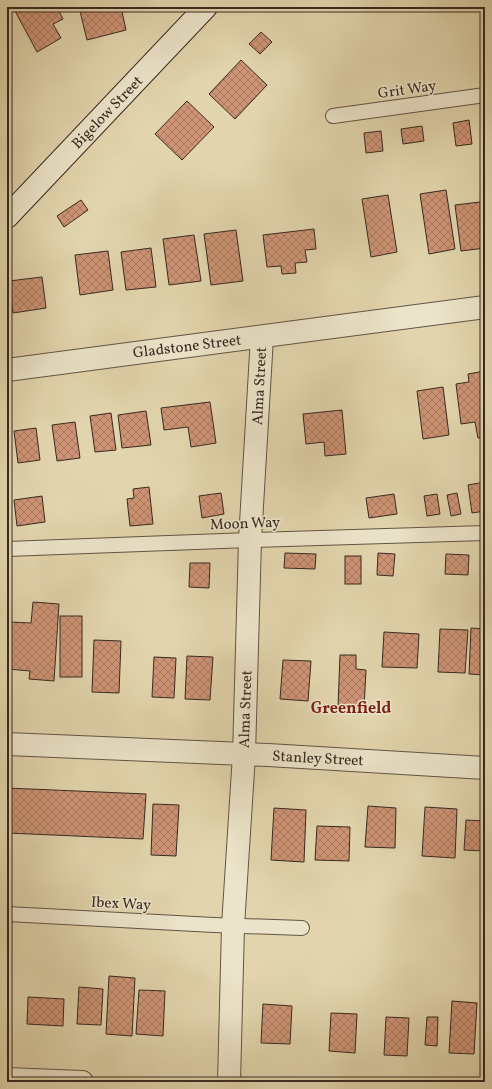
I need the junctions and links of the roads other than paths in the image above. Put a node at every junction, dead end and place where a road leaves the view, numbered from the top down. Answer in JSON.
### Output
{"nodes":[{"id":1,"x":206,"y":7,"type":"edge"},
{"id":2,"x":485,"y":95,"type":"edge"},
{"id":3,"x":333,"y":116,"type":"dead end"},
{"id":4,"x":7,"y":217,"type":"edge"},
{"id":5,"x":485,"y":307,"type":"edge"},
{"id":6,"x":262,"y":337,"type":"junction"},
{"id":7,"x":7,"y":370,"type":"edge"},
{"id":8,"x":485,"y":533,"type":"edge"},
{"id":9,"x":250,"y":540,"type":"junction"},
{"id":10,"x":7,"y":549,"type":"edge"},
{"id":11,"x":7,"y":744,"type":"edge"},
{"id":12,"x":244,"y":755,"type":"junction"},
{"id":13,"x":485,"y":768,"type":"edge"},
{"id":14,"x":7,"y":914,"type":"edge"},
{"id":15,"x":233,"y":926,"type":"junction"},
{"id":16,"x":302,"y":928,"type":"dead end"},
{"id":17,"x":7,"y":1079,"type":"edge"},
{"id":18,"x":82,"y":1082,"type":"edge"},
{"id":19,"x":229,"y":1082,"type":"edge"}],
"edges":[{"from":1,"to":4,"type":"street","name":"Bigelow Street"},
{"from":2,"to":3,"type":"lane","name":"Grit Way"},
{"from":5,"to":6,"type":"street","name":"Gladstone Street"},
{"from":6,"to":7,"type":"street","name":"Gladstone Street"},
{"from":6,"to":9,"type":"street","name":"Alma Street"},
{"from":8,"to":9,"type":"lane","name":"Moon Way"},
{"from":9,"to":10,"type":"lane","name":"Moon Way"},
{"from":9,"to":12,"type":"street","name":"Alma Street"},
{"from":11,"to":12,"type":"street","name":"Stanley Street"},
{"from":12,"to":13,"type":"street","name":"Stanley Street"},
{"from":12,"to":15,"type":"street","name":"Alma Street"},
{"from":14,"to":15,"type":"lane","name":"Ibex Way"},
{"from":15,"to":16,"type":"lane","name":"Ibex Way"},
{"from":15,"to":19,"type":"street","name":"Alma Street"},
{"from":17,"to":18,"type":"street"}]}
